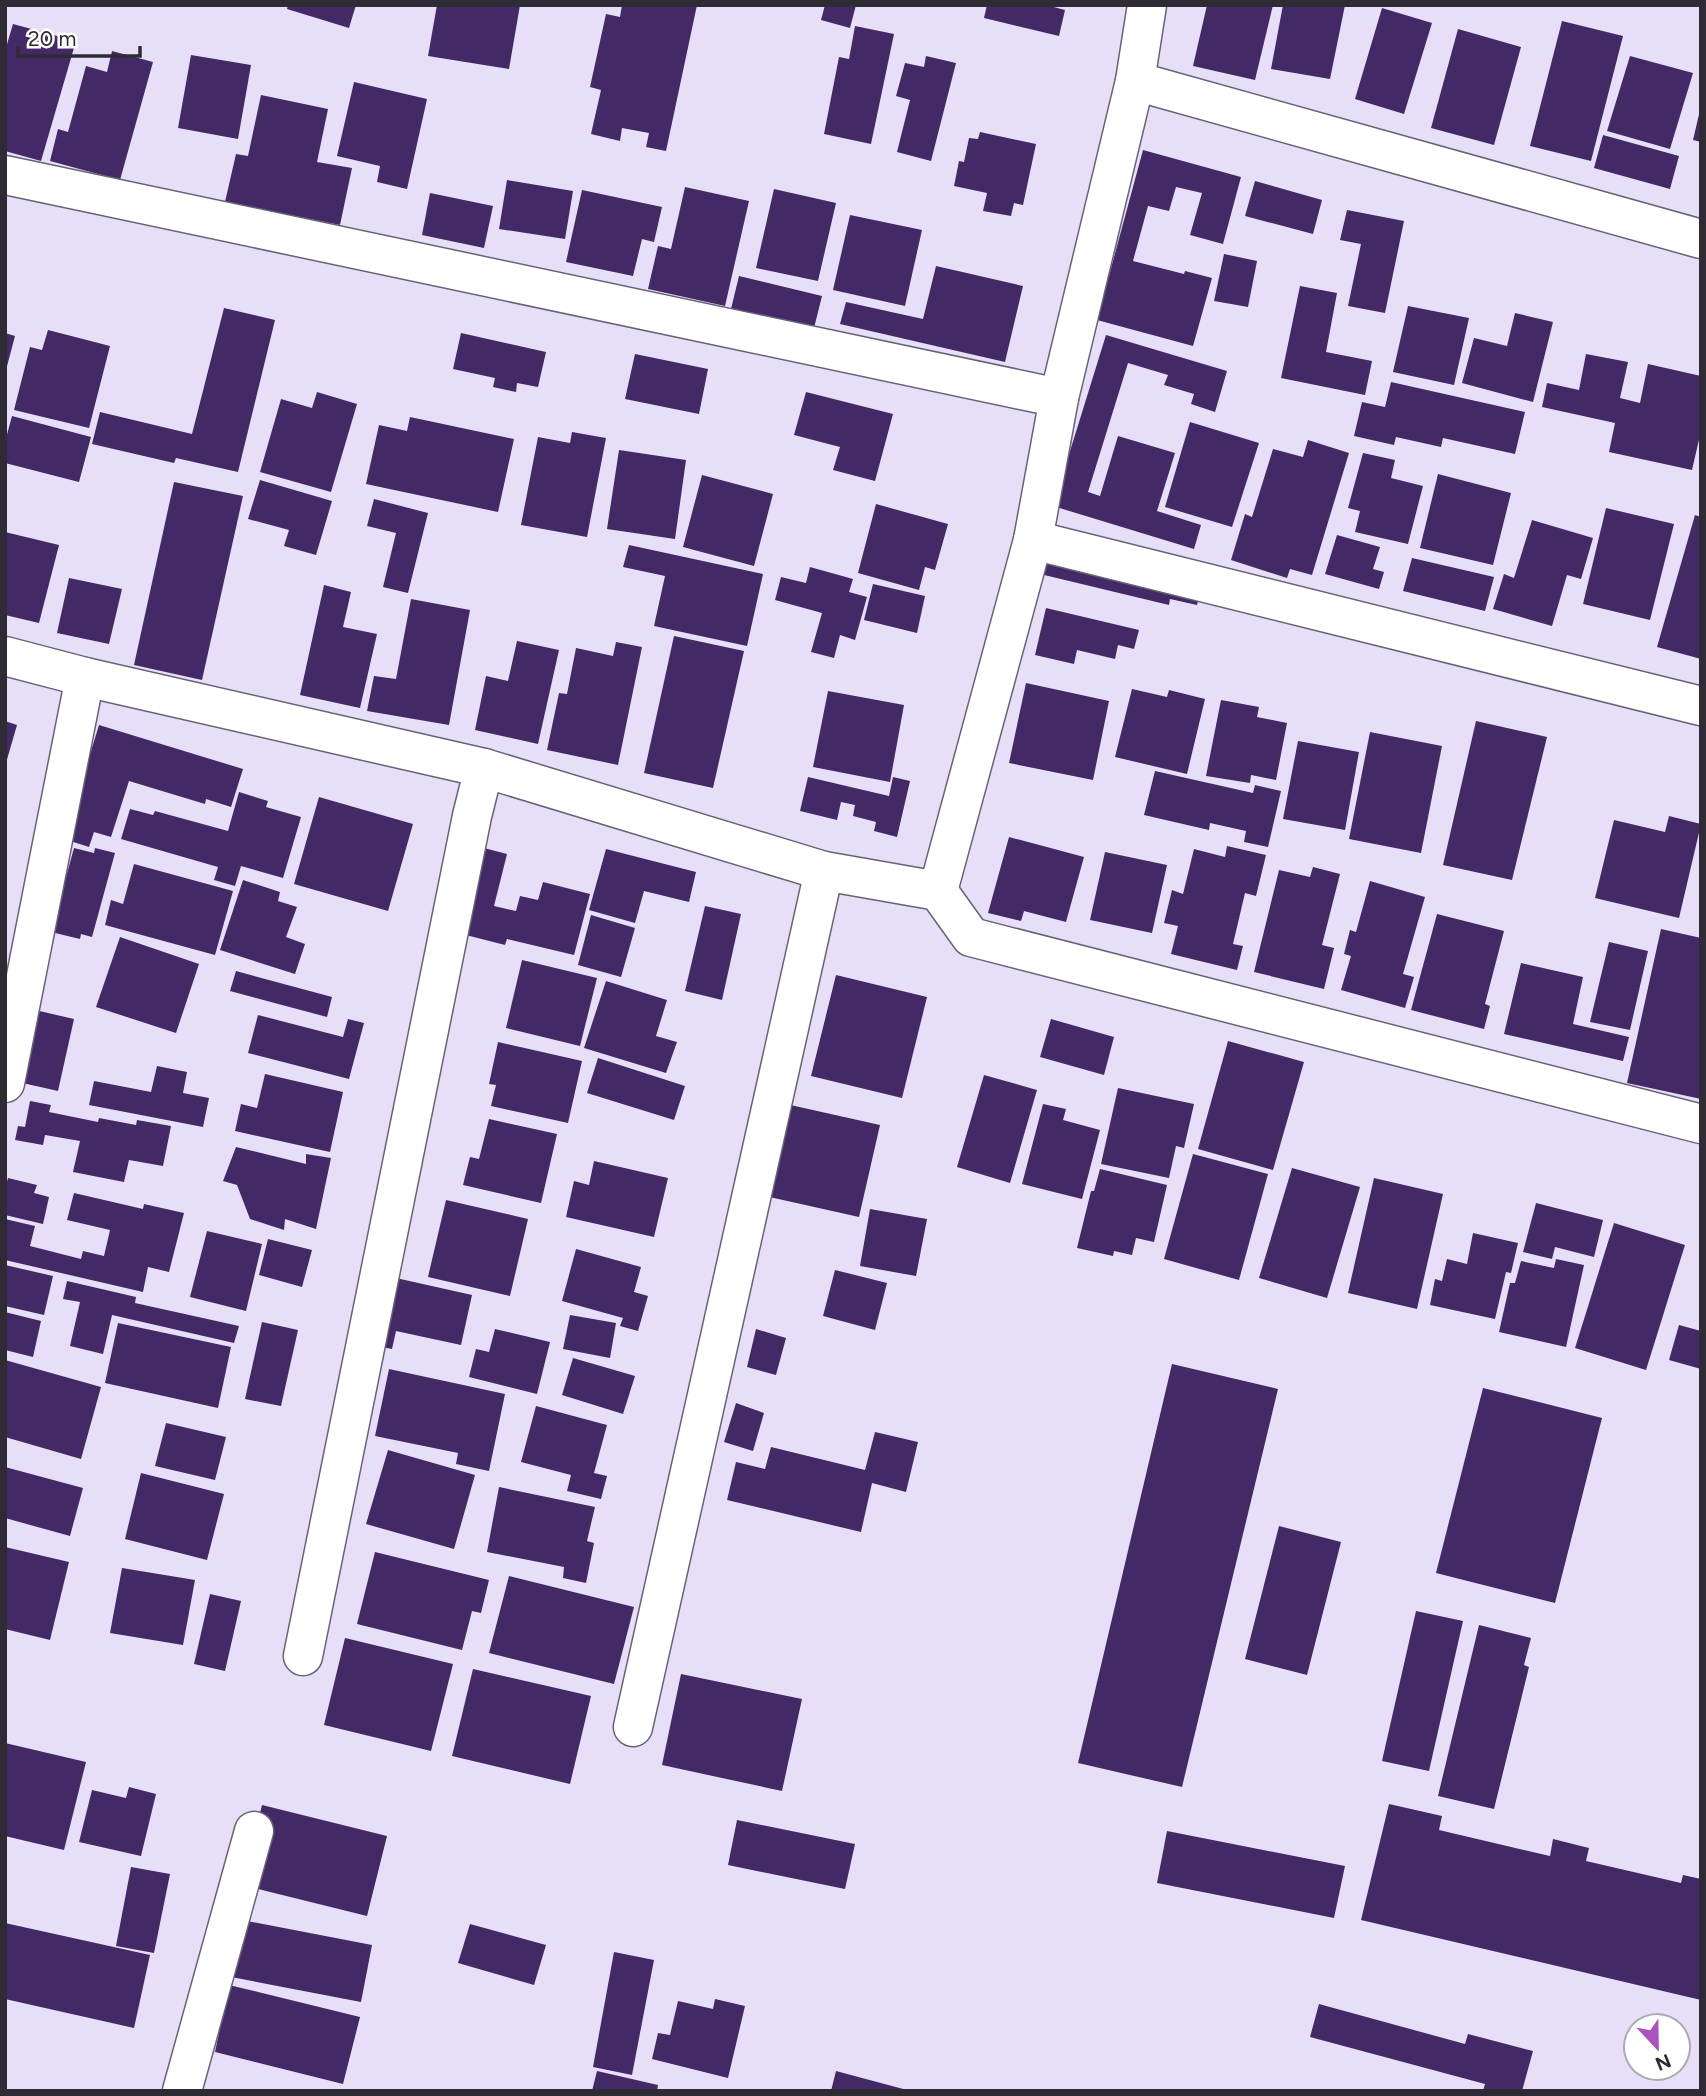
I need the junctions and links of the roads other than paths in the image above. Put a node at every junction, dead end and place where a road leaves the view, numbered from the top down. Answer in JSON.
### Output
{"nodes":[{"id":1,"x":1147,"y":5,"type":"edge"},
{"id":2,"x":1135,"y":81,"type":"junction"},
{"id":3,"x":5,"y":175,"type":"edge"},
{"id":4,"x":1701,"y":239,"type":"edge"},
{"id":5,"x":1059,"y":398,"type":"junction"},
{"id":6,"x":1032,"y":540,"type":"junction"},
{"id":7,"x":5,"y":656,"type":"edge"},
{"id":8,"x":85,"y":677,"type":"junction"},
{"id":9,"x":1701,"y":706,"type":"edge"},
{"id":10,"x":484,"y":768,"type":"junction"},
{"id":11,"x":824,"y":871,"type":"junction"},
{"id":12,"x":937,"y":891,"type":"junction"},
{"id":13,"x":5,"y":1083,"type":"edge"},
{"id":14,"x":1701,"y":1124,"type":"edge"},
{"id":15,"x":303,"y":1656,"type":"dead end"},
{"id":16,"x":632,"y":1727,"type":"dead end"},
{"id":17,"x":254,"y":1831,"type":"dead end"},
{"id":18,"x":182,"y":2091,"type":"edge"}],
"edges":[{"from":1,"to":2,"type":"street"},
{"from":2,"to":4,"type":"street"},
{"from":2,"to":5,"type":"street"},
{"from":3,"to":5,"type":"street"},
{"from":5,"to":6,"type":"street"},
{"from":6,"to":9,"type":"street"},
{"from":6,"to":12,"type":"street"},
{"from":7,"to":8,"type":"street"},
{"from":8,"to":10,"type":"street"},
{"from":8,"to":13,"type":"street"},
{"from":10,"to":11,"type":"street"},
{"from":10,"to":15,"type":"street"},
{"from":11,"to":12,"type":"street"},
{"from":11,"to":16,"type":"street"},
{"from":12,"to":14,"type":"street"},
{"from":17,"to":18,"type":"street"}]}
